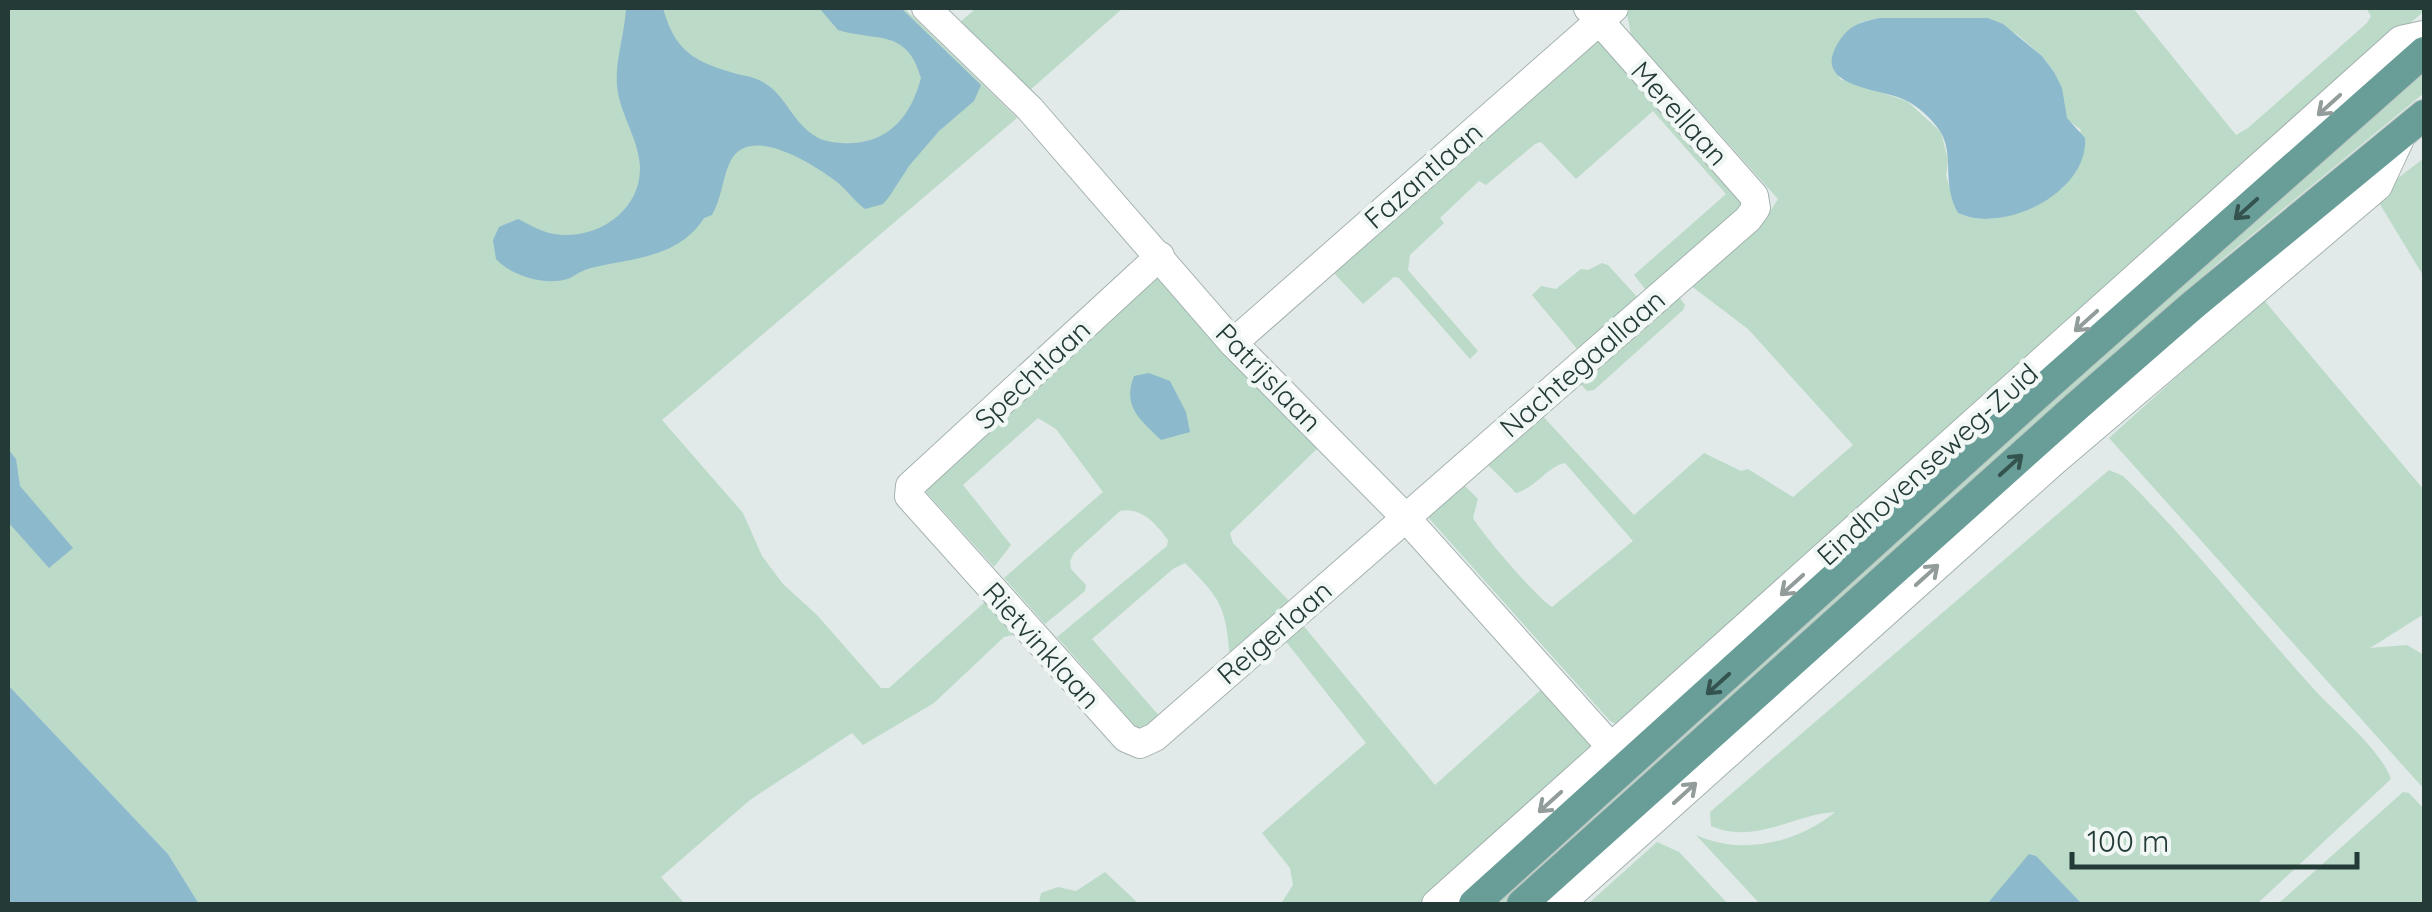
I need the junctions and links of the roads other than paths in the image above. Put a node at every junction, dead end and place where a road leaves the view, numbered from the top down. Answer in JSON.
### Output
{"nodes":[{"id":1,"x":926,"y":8,"type":"edge"},
{"id":2,"x":1600,"y":12,"type":"edge"},
{"id":3,"x":2424,"y":34,"type":"edge"},
{"id":4,"x":2424,"y":52,"type":"edge"},
{"id":5,"x":2414,"y":123,"type":"edge"},
{"id":6,"x":1756,"y":208,"type":"joint"},
{"id":7,"x":1160,"y":256,"type":"junction"},
{"id":8,"x":1233,"y":342,"type":"junction"},
{"id":9,"x":909,"y":496,"type":"joint"},
{"id":10,"x":1405,"y":516,"type":"junction"},
{"id":11,"x":1140,"y":744,"type":"joint"},
{"id":12,"x":1611,"y":747,"type":"junction"},
{"id":13,"x":1436,"y":904,"type":"edge"},
{"id":14,"x":1474,"y":904,"type":"edge"},
{"id":15,"x":1522,"y":904,"type":"edge"},
{"id":16,"x":1560,"y":904,"type":"edge"}],
"edges":[{"from":1,"to":7,"type":"street","name":"Patrijslaan"},
{"from":2,"to":6,"type":"street","name":"Merellaan"},
{"from":2,"to":8,"type":"street","name":"Fazantlaan"},
{"from":3,"to":12,"type":"street","name":"Eindhovenseweg-Zuid","one_way":true},
{"from":4,"to":14,"type":"main road","name":"Eindhovenseweg-Zuid","one_way":true},
{"from":15,"to":5,"type":"main road","name":"Eindhovenseweg-Zuid","one_way":true},
{"from":16,"to":5,"type":"street","name":"Eindhovenseweg-Zuid","one_way":true},
{"from":6,"to":10,"type":"street","name":"Nachtegaallaan"},
{"from":7,"to":8,"type":"street","name":"Patrijslaan"},
{"from":7,"to":9,"type":"street","name":"Spechtlaan"},
{"from":8,"to":10,"type":"street","name":"Patrijslaan"},
{"from":9,"to":11,"type":"street","name":"Rietvinklaan"},
{"from":10,"to":11,"type":"street","name":"Reigerlaan"},
{"from":10,"to":12,"type":"street","name":"Patrijslaan"},
{"from":12,"to":13,"type":"street","name":"Eindhovenseweg-Zuid","one_way":true}]}
